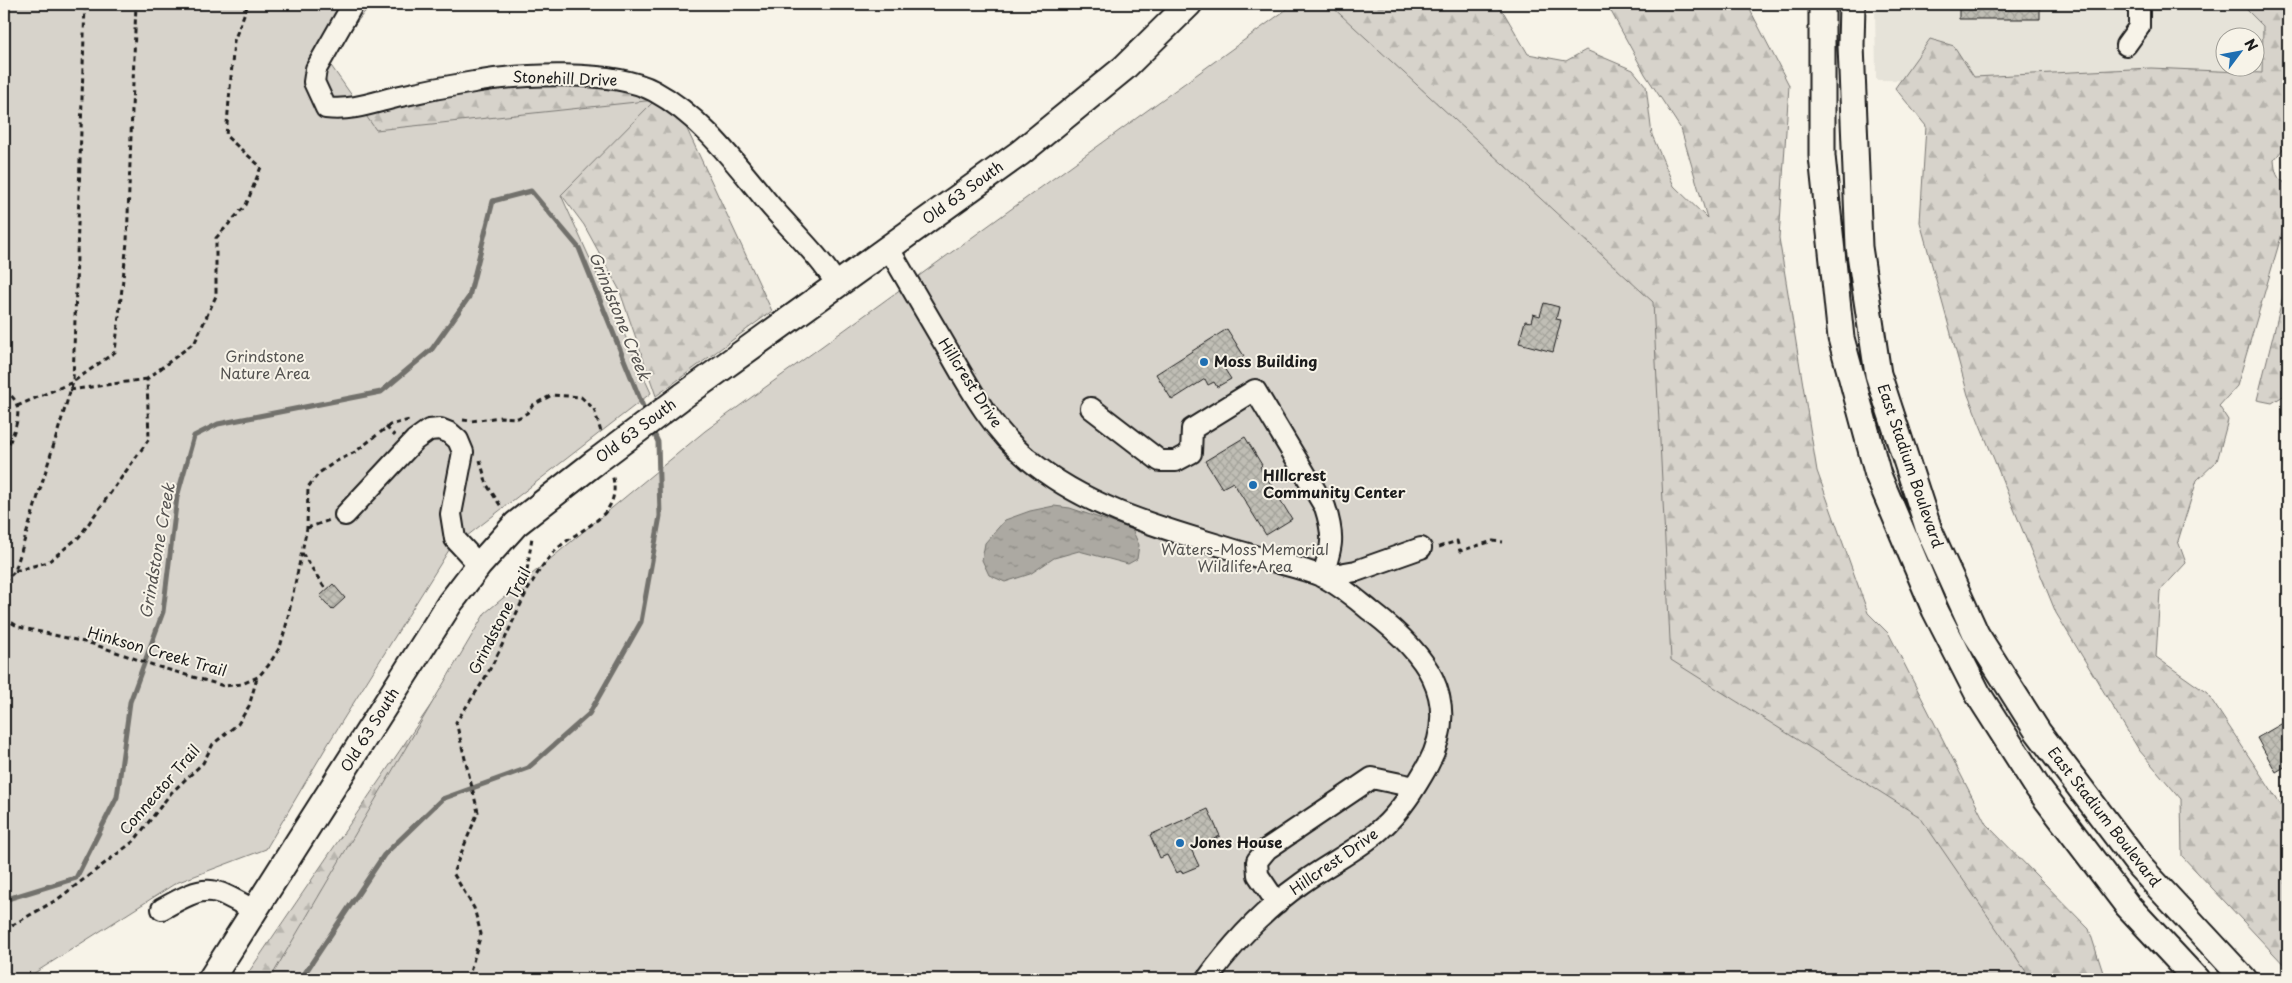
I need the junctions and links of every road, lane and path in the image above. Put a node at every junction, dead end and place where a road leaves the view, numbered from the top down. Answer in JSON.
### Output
{"nodes":[{"id":1,"x":85,"y":4,"type":"edge"},
{"id":2,"x":136,"y":4,"type":"edge"},
{"id":3,"x":248,"y":4,"type":"edge"},
{"id":4,"x":353,"y":4,"type":"edge"},
{"id":5,"x":1190,"y":4,"type":"edge"},
{"id":6,"x":1822,"y":4,"type":"edge"},
{"id":7,"x":1852,"y":4,"type":"edge"},
{"id":8,"x":2139,"y":4,"type":"edge"},
{"id":9,"x":2126,"y":44,"type":"dead end"},
{"id":10,"x":888,"y":248,"type":"junction"},
{"id":11,"x":837,"y":285,"type":"junction"},
{"id":12,"x":147,"y":379,"type":"junction"},
{"id":13,"x":73,"y":382,"type":"junction"},
{"id":14,"x":70,"y":390,"type":"junction"},
{"id":15,"x":4,"y":391,"type":"edge"},
{"id":16,"x":17,"y":406,"type":"junction"},
{"id":17,"x":1091,"y":408,"type":"dead end"},
{"id":18,"x":417,"y":418,"type":"dead end"},
{"id":19,"x":455,"y":418,"type":"dead end"},
{"id":20,"x":602,"y":435,"type":"dead end"},
{"id":21,"x":4,"y":454,"type":"edge"},
{"id":22,"x":603,"y":467,"type":"junction"},
{"id":23,"x":345,"y":515,"type":"joint"},
{"id":24,"x":307,"y":528,"type":"junction"},
{"id":25,"x":1503,"y":542,"type":"dead end"},
{"id":26,"x":1421,"y":548,"type":"joint"},
{"id":27,"x":301,"y":553,"type":"junction"},
{"id":28,"x":479,"y":565,"type":"junction"},
{"id":29,"x":15,"y":571,"type":"junction"},
{"id":30,"x":1322,"y":577,"type":"junction"},
{"id":31,"x":4,"y":582,"type":"edge"},
{"id":32,"x":326,"y":590,"type":"dead end"},
{"id":33,"x":4,"y":618,"type":"edge"},
{"id":34,"x":258,"y":677,"type":"junction"},
{"id":35,"x":1415,"y":787,"type":"junction"},
{"id":36,"x":1277,"y":903,"type":"junction"},
{"id":37,"x":162,"y":909,"type":"dead end"},
{"id":38,"x":256,"y":911,"type":"junction"},
{"id":39,"x":4,"y":930,"type":"edge"},
{"id":40,"x":211,"y":979,"type":"edge"},
{"id":41,"x":468,"y":979,"type":"edge"},
{"id":42,"x":1207,"y":979,"type":"edge"},
{"id":43,"x":2196,"y":979,"type":"edge"},
{"id":44,"x":2244,"y":979,"type":"edge"}],
"edges":[{"from":1,"to":13,"type":"path"},
{"from":2,"to":13,"type":"path"},
{"from":3,"to":12,"type":"path"},
{"from":4,"to":11,"type":"street","name":"Stonehill Drive"},
{"from":5,"to":10,"type":"main road","name":"Old 63 South"},
{"from":6,"to":43,"type":"main road","name":"East Stadium Boulevard"},
{"from":7,"to":44,"type":"main road","name":"East Stadium Boulevard"},
{"from":8,"to":9,"type":"street"},
{"from":10,"to":11,"type":"main road","name":"Old 63 South"},
{"from":10,"to":30,"type":"street","name":"Hillcrest Drive"},
{"from":11,"to":22,"type":"main road","name":"Old 63 South","bridge":true},
{"from":12,"to":14,"type":"path"},
{"from":12,"to":29,"type":"path"},
{"from":13,"to":14,"type":"path"},
{"from":13,"to":16,"type":"path"},
{"from":14,"to":29,"type":"path"},
{"from":15,"to":16,"type":"path"},
{"from":16,"to":21,"type":"path"},
{"from":17,"to":30,"type":"street"},
{"from":18,"to":24,"type":"path"},
{"from":19,"to":20,"type":"path"},
{"from":22,"to":28,"type":"main road","name":"Old 63 South"},
{"from":22,"to":41,"type":"path","name":"Grindstone Trail"},
{"from":23,"to":24,"type":"path"},
{"from":23,"to":28,"type":"street"},
{"from":24,"to":27,"type":"path"},
{"from":25,"to":26,"type":"path"},
{"from":26,"to":30,"type":"street"},
{"from":27,"to":32,"type":"path"},
{"from":27,"to":34,"type":"path"},
{"from":28,"to":38,"type":"main road","name":"Old 63 South"},
{"from":29,"to":31,"type":"path"},
{"from":30,"to":35,"type":"street","name":"Hillcrest Drive"},
{"from":33,"to":34,"type":"path","name":"Hinkson Creek Trail"},
{"from":34,"to":39,"type":"path","name":"Connector Trail"},
{"from":35,"to":36,"type":"street","name":"Hillcrest Drive"},
{"from":35,"to":36,"type":"street"},
{"from":36,"to":42,"type":"street","name":"Hillcrest Drive"},
{"from":37,"to":38,"type":"street"},
{"from":38,"to":40,"type":"main road","name":"Old 63 South"}]}
